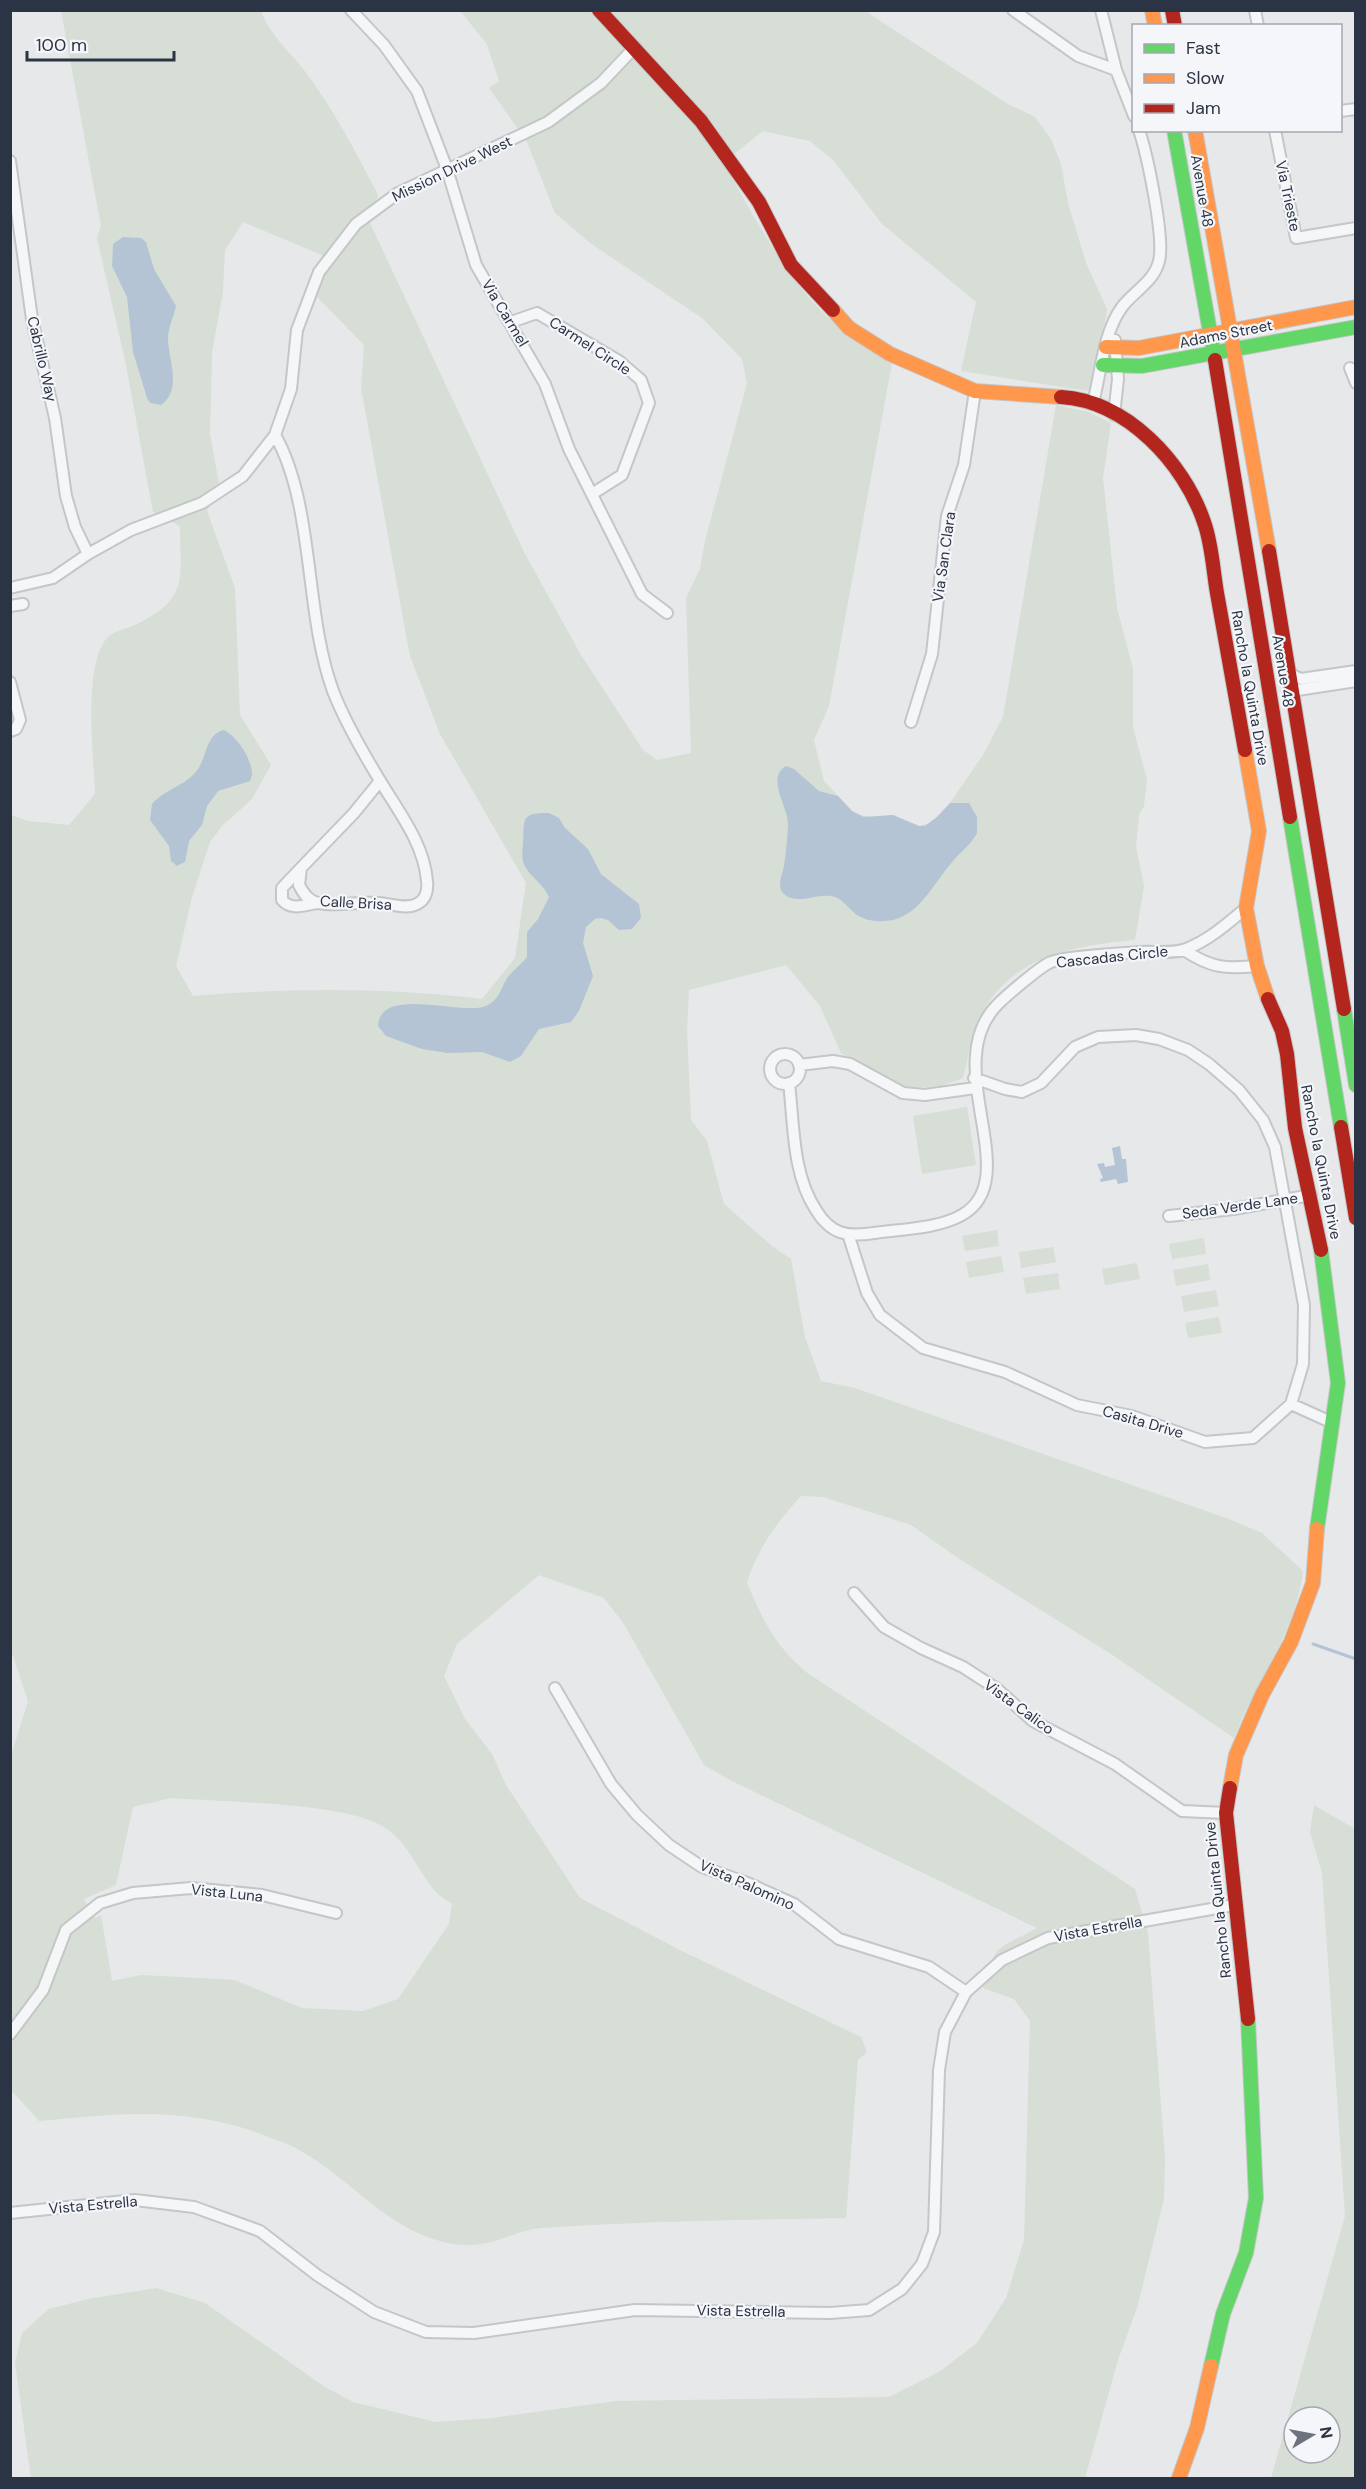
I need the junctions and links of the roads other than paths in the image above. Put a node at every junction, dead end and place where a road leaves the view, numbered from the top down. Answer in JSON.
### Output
{"nodes":[{"id":1,"x":351,"y":10,"type":"edge"},
{"id":2,"x":599,"y":10,"type":"edge"},
{"id":3,"x":1013,"y":10,"type":"edge"},
{"id":4,"x":1101,"y":10,"type":"edge"},
{"id":5,"x":635,"y":46,"type":"junction"},
{"id":6,"x":1116,"y":70,"type":"junction"},
{"id":7,"x":1132,"y":111,"type":"edge"},
{"id":8,"x":1139,"y":132,"type":"edge"},
{"id":9,"x":1174,"y":132,"type":"edge"},
{"id":10,"x":1194,"y":132,"type":"edge"},
{"id":11,"x":1275,"y":132,"type":"edge"},
{"id":12,"x":10,"y":161,"type":"edge"},
{"id":13,"x":447,"y":169,"type":"junction"},
{"id":14,"x":1356,"y":228,"type":"edge"},
{"id":15,"x":1356,"y":307,"type":"edge"},
{"id":16,"x":511,"y":322,"type":"junction"},
{"id":17,"x":1356,"y":327,"type":"edge"},
{"id":18,"x":1231,"y":330,"type":"junction"},
{"id":19,"x":1211,"y":334,"type":"junction"},
{"id":20,"x":1111,"y":347,"type":"junction"},
{"id":21,"x":1235,"y":350,"type":"junction"},
{"id":22,"x":1215,"y":354,"type":"junction"},
{"id":23,"x":1103,"y":365,"type":"junction"},
{"id":24,"x":1117,"y":366,"type":"junction"},
{"id":25,"x":1350,"y":368,"type":"dead end"},
{"id":26,"x":1356,"y":383,"type":"edge"},
{"id":27,"x":975,"y":392,"type":"junction"},
{"id":28,"x":1093,"y":404,"type":"junction"},
{"id":29,"x":1114,"y":415,"type":"junction"},
{"id":30,"x":275,"y":435,"type":"junction"},
{"id":31,"x":592,"y":494,"type":"junction"},
{"id":32,"x":88,"y":554,"type":"junction"},
{"id":33,"x":1251,"y":573,"type":"junction"},
{"id":34,"x":10,"y":588,"type":"edge"},
{"id":35,"x":23,"y":604,"type":"dead end"},
{"id":36,"x":10,"y":606,"type":"edge"},
{"id":37,"x":667,"y":613,"type":"dead end"},
{"id":38,"x":1287,"y":669,"type":"junction"},
{"id":39,"x":1356,"y":671,"type":"edge"},
{"id":40,"x":1356,"y":681,"type":"edge"},
{"id":41,"x":10,"y":682,"type":"edge"},
{"id":42,"x":1291,"y":691,"type":"junction"},
{"id":43,"x":911,"y":722,"type":"dead end"},
{"id":44,"x":10,"y":731,"type":"edge"},
{"id":45,"x":380,"y":781,"type":"junction"},
{"id":46,"x":301,"y":868,"type":"junction"},
{"id":47,"x":318,"y":903,"type":"junction"},
{"id":48,"x":1246,"y":908,"type":"junction"},
{"id":49,"x":1308,"y":921,"type":"junction"},
{"id":50,"x":1184,"y":950,"type":"junction"},
{"id":51,"x":1257,"y":966,"type":"junction"},
{"id":52,"x":1351,"y":1043,"type":"edge"},
{"id":53,"x":799,"y":1065,"type":"junction"},
{"id":54,"x":789,"y":1083,"type":"junction"},
{"id":55,"x":974,"y":1083,"type":"junction"},
{"id":56,"x":1356,"y":1085,"type":"edge"},
{"id":57,"x":1335,"y":1089,"type":"junction"},
{"id":58,"x":1311,"y":1196,"type":"junction"},
{"id":59,"x":1285,"y":1200,"type":"junction"},
{"id":60,"x":1169,"y":1215,"type":"dead end"},
{"id":61,"x":1356,"y":1218,"type":"edge"},
{"id":62,"x":849,"y":1237,"type":"junction"},
{"id":63,"x":1291,"y":1404,"type":"junction"},
{"id":64,"x":1333,"y":1423,"type":"junction"},
{"id":65,"x":854,"y":1593,"type":"dead end"},
{"id":66,"x":555,"y":1688,"type":"dead end"},
{"id":67,"x":1226,"y":1813,"type":"junction"},
{"id":68,"x":1233,"y":1905,"type":"junction"},
{"id":69,"x":336,"y":1913,"type":"dead end"},
{"id":70,"x":966,"y":1992,"type":"junction"},
{"id":71,"x":10,"y":2034,"type":"edge"},
{"id":72,"x":10,"y":2213,"type":"edge"},
{"id":73,"x":1179,"y":2478,"type":"edge"}],
"edges":[{"from":1,"to":13,"type":"street","name":"Via Carmel"},
{"from":2,"to":5,"type":"street","name":"Rancho la Quinta Drive"},
{"from":3,"to":6,"type":"street"},
{"from":4,"to":6,"type":"street"},
{"from":5,"to":13,"type":"street","name":"Mission Drive West"},
{"from":5,"to":27,"type":"street","name":"Rancho la Quinta Drive"},
{"from":6,"to":7,"type":"street"},
{"from":8,"to":20,"type":"street"},
{"from":9,"to":19,"type":"street","name":"Avenue 48"},
{"from":10,"to":18,"type":"street","name":"Avenue 48"},
{"from":11,"to":14,"type":"street","name":"Via Trieste"},
{"from":12,"to":32,"type":"street","name":"Cabrillo Way"},
{"from":13,"to":16,"type":"street","name":"Via Carmel"},
{"from":13,"to":30,"type":"street","name":"Mission Drive West"},
{"from":15,"to":18,"type":"street","name":"Adams Street"},
{"from":16,"to":31,"type":"street","name":"Via Carmel"},
{"from":16,"to":31,"type":"street","name":"Carmel Circle"},
{"from":17,"to":21,"type":"street","name":"Adams Street"},
{"from":18,"to":19,"type":"street","name":"Adams Street"},
{"from":18,"to":21,"type":"street","name":"Avenue 48"},
{"from":19,"to":20,"type":"street","name":"Adams Street"},
{"from":19,"to":22,"type":"street","name":"Avenue 48"},
{"from":20,"to":23,"type":"street"},
{"from":20,"to":24,"type":"street"},
{"from":21,"to":22,"type":"street","name":"Adams Street"},
{"from":21,"to":38,"type":"street","name":"Avenue 48"},
{"from":22,"to":24,"type":"street","name":"Adams Street"},
{"from":22,"to":33,"type":"street","name":"Avenue 48"},
{"from":23,"to":24,"type":"street","name":"Adams Street"},
{"from":23,"to":28,"type":"street"},
{"from":24,"to":29,"type":"street"},
{"from":25,"to":26,"type":"street"},
{"from":27,"to":28,"type":"street","name":"Rancho la Quinta Drive"},
{"from":27,"to":43,"type":"street","name":"Via San Clara"},
{"from":28,"to":29,"type":"street","name":"Rancho la Quinta Drive"},
{"from":29,"to":48,"type":"street","name":"Rancho la Quinta Drive"},
{"from":30,"to":32,"type":"street","name":"Mission Drive West"},
{"from":30,"to":45,"type":"street","name":"Calle Brisa"},
{"from":31,"to":37,"type":"street","name":"Via Carmel"},
{"from":32,"to":34,"type":"street","name":"Mission Drive West"},
{"from":33,"to":42,"type":"street"},
{"from":33,"to":49,"type":"street","name":"Avenue 48"},
{"from":35,"to":36,"type":"street"},
{"from":38,"to":39,"type":"street"},
{"from":38,"to":42,"type":"street","name":"Avenue 48"},
{"from":40,"to":42,"type":"street"},
{"from":41,"to":44,"type":"street"},
{"from":42,"to":52,"type":"street","name":"Avenue 48"},
{"from":45,"to":46,"type":"street"},
{"from":45,"to":47,"type":"street","name":"Calle Brisa"},
{"from":46,"to":47,"type":"street","name":"Calle Brisa"},
{"from":46,"to":47,"type":"street"},
{"from":48,"to":50,"type":"street","name":"Cascadas Circle"},
{"from":48,"to":51,"type":"street","name":"Rancho la Quinta Drive"},
{"from":49,"to":52,"type":"street"},
{"from":49,"to":57,"type":"street","name":"Avenue 48"},
{"from":50,"to":51,"type":"street"},
{"from":50,"to":55,"type":"street","name":"Cascadas Circle"},
{"from":51,"to":58,"type":"street","name":"Rancho la Quinta Drive"},
{"from":52,"to":56,"type":"street","name":"Avenue 48"},
{"from":52,"to":57,"type":"street"},
{"from":53,"to":54,"type":"street"},
{"from":53,"to":54,"type":"street"},
{"from":53,"to":55,"type":"street"},
{"from":54,"to":62,"type":"street"},
{"from":55,"to":59,"type":"street"},
{"from":55,"to":62,"type":"street","name":"Cascadas Circle"},
{"from":57,"to":61,"type":"street","name":"Avenue 48"},
{"from":58,"to":59,"type":"street","name":"Seda Verde Lane"},
{"from":58,"to":64,"type":"street","name":"Rancho la Quinta Drive"},
{"from":59,"to":60,"type":"street","name":"Seda Verde Lane"},
{"from":59,"to":63,"type":"street"},
{"from":62,"to":63,"type":"street","name":"Casita Drive"},
{"from":63,"to":64,"type":"street"},
{"from":64,"to":67,"type":"street","name":"Rancho la Quinta Drive"},
{"from":65,"to":67,"type":"street","name":"Vista Calico"},
{"from":66,"to":70,"type":"street","name":"Vista Palomino"},
{"from":67,"to":68,"type":"street","name":"Rancho la Quinta Drive"},
{"from":68,"to":70,"type":"street","name":"Vista Estrella"},
{"from":68,"to":73,"type":"street","name":"Rancho la Quinta Drive"},
{"from":69,"to":71,"type":"street","name":"Vista Luna"},
{"from":70,"to":72,"type":"street","name":"Vista Estrella"}]}
